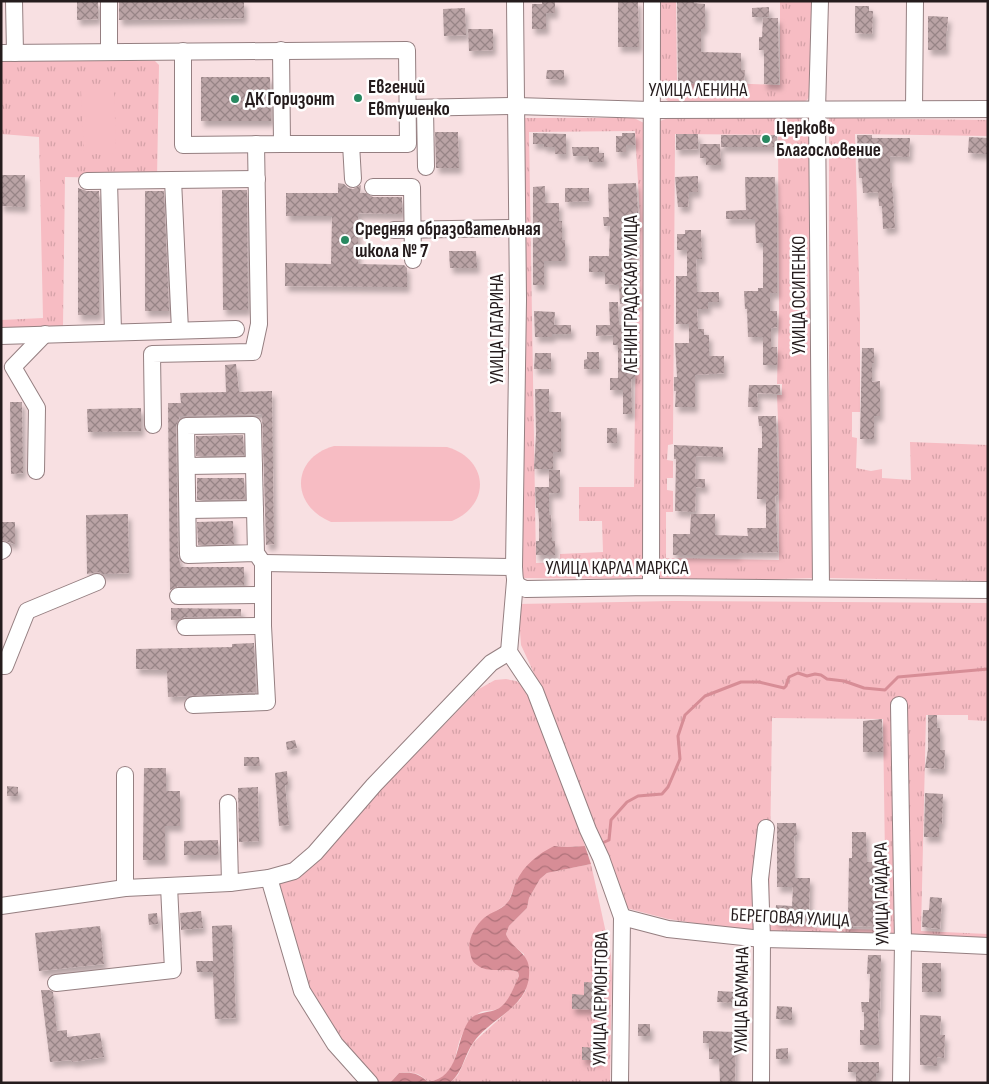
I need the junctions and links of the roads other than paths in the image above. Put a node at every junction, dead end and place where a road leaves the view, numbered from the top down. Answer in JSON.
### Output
{"nodes":[{"id":1,"x":14,"y":1,"type":"edge"},
{"id":2,"x":109,"y":1,"type":"edge"},
{"id":3,"x":516,"y":1,"type":"edge"},
{"id":4,"x":652,"y":1,"type":"edge"},
{"id":5,"x":820,"y":1,"type":"edge"},
{"id":6,"x":915,"y":1,"type":"edge"},
{"id":7,"x":281,"y":50,"type":"junction"},
{"id":8,"x":108,"y":51,"type":"junction"},
{"id":9,"x":183,"y":51,"type":"junction"},
{"id":10,"x":8,"y":53,"type":"edge"},
{"id":11,"x":516,"y":106,"type":"junction"},
{"id":12,"x":408,"y":108,"type":"junction"},
{"id":13,"x":425,"y":108,"type":"junction"},
{"id":14,"x":914,"y":109,"type":"junction"},
{"id":15,"x":988,"y":109,"type":"edge"},
{"id":16,"x":651,"y":110,"type":"junction"},
{"id":17,"x":818,"y":110,"type":"junction"},
{"id":18,"x":256,"y":144,"type":"junction"},
{"id":19,"x":282,"y":144,"type":"junction"},
{"id":20,"x":351,"y":144,"type":"junction"},
{"id":21,"x":426,"y":167,"type":"dead end"},
{"id":22,"x":257,"y":179,"type":"junction"},
{"id":23,"x":353,"y":179,"type":"dead end"},
{"id":24,"x":173,"y":180,"type":"junction"},
{"id":25,"x":87,"y":181,"type":"dead end"},
{"id":26,"x":109,"y":181,"type":"junction"},
{"id":27,"x":373,"y":187,"type":"dead end"},
{"id":28,"x":517,"y":228,"type":"junction"},
{"id":29,"x":394,"y":230,"type":"dead end"},
{"id":30,"x":412,"y":230,"type":"junction"},
{"id":31,"x":413,"y":260,"type":"dead end"},
{"id":32,"x":236,"y":329,"type":"dead end"},
{"id":33,"x":180,"y":330,"type":"junction"},
{"id":34,"x":113,"y":332,"type":"junction"},
{"id":35,"x":45,"y":334,"type":"junction"},
{"id":36,"x":1,"y":336,"type":"edge"},
{"id":37,"x":153,"y":425,"type":"dead end"},
{"id":38,"x":254,"y":464,"type":"junction"},
{"id":39,"x":187,"y":466,"type":"junction"},
{"id":40,"x":36,"y":471,"type":"dead end"},
{"id":41,"x":255,"y":509,"type":"junction"},
{"id":42,"x":188,"y":510,"type":"junction"},
{"id":43,"x":259,"y":558,"type":"junction"},
{"id":44,"x":514,"y":574,"type":"junction"},
{"id":45,"x":97,"y":582,"type":"dead end"},
{"id":46,"x":651,"y":587,"type":"junction"},
{"id":47,"x":821,"y":588,"type":"junction"},
{"id":48,"x":988,"y":590,"type":"edge"},
{"id":49,"x":263,"y":595,"type":"junction"},
{"id":50,"x":178,"y":596,"type":"dead end"},
{"id":51,"x":263,"y":626,"type":"junction"},
{"id":52,"x":185,"y":627,"type":"dead end"},
{"id":53,"x":509,"y":652,"type":"junction"},
{"id":54,"x":1,"y":666,"type":"edge"},
{"id":55,"x":899,"y":704,"type":"dead end"},
{"id":56,"x":193,"y":705,"type":"dead end"},
{"id":57,"x":125,"y":775,"type":"dead end"},
{"id":58,"x":228,"y":803,"type":"dead end"},
{"id":59,"x":766,"y":828,"type":"dead end"},
{"id":60,"x":270,"y":878,"type":"junction"},
{"id":61,"x":230,"y":883,"type":"junction"},
{"id":62,"x":169,"y":886,"type":"junction"},
{"id":63,"x":125,"y":888,"type":"junction"},
{"id":64,"x":1,"y":906,"type":"edge"},
{"id":65,"x":622,"y":917,"type":"junction"},
{"id":66,"x":762,"y":939,"type":"junction"},
{"id":67,"x":902,"y":942,"type":"junction"},
{"id":68,"x":988,"y":946,"type":"edge"},
{"id":69,"x":56,"y":983,"type":"dead end"},
{"id":70,"x":370,"y":1083,"type":"edge"},
{"id":71,"x":620,"y":1083,"type":"edge"},
{"id":72,"x":761,"y":1083,"type":"edge"},
{"id":73,"x":901,"y":1083,"type":"edge"}],
"edges":[{"from":1,"to":10,"type":"street"},
{"from":2,"to":8,"type":"street"},
{"from":3,"to":11,"type":"street","name":"УЛИЦА ГАГАРИНА"},
{"from":4,"to":16,"type":"street","name":"ЛЕНИНГРАДСКАЯ УЛИЦА"},
{"from":5,"to":17,"type":"street","name":"УЛИЦА ОСИПЕНКО"},
{"from":6,"to":14,"type":"street"},
{"from":7,"to":9,"type":"street"},
{"from":7,"to":12,"type":"street"},
{"from":7,"to":19,"type":"street"},
{"from":8,"to":9,"type":"street"},
{"from":8,"to":10,"type":"street"},
{"from":9,"to":18,"type":"street"},
{"from":11,"to":13,"type":"street","name":"УЛИЦА ЛЕНИНА"},
{"from":11,"to":16,"type":"street","name":"УЛИЦА ЛЕНИНА"},
{"from":11,"to":28,"type":"street","name":"УЛИЦА ГАГАРИНА"},
{"from":12,"to":13,"type":"street","name":"УЛИЦА ЛЕНИНА"},
{"from":12,"to":20,"type":"street"},
{"from":13,"to":21,"type":"street"},
{"from":14,"to":15,"type":"street","name":"УЛИЦА ЛЕНИНА"},
{"from":14,"to":17,"type":"street","name":"УЛИЦА ЛЕНИНА"},
{"from":16,"to":17,"type":"street","name":"УЛИЦА ЛЕНИНА"},
{"from":16,"to":46,"type":"street","name":"ЛЕНИНГРАДСКАЯ УЛИЦА"},
{"from":17,"to":47,"type":"street","name":"УЛИЦА ОСИПЕНКО"},
{"from":18,"to":19,"type":"street"},
{"from":18,"to":22,"type":"street"},
{"from":19,"to":20,"type":"street"},
{"from":20,"to":23,"type":"street"},
{"from":22,"to":24,"type":"street"},
{"from":22,"to":37,"type":"street"},
{"from":24,"to":26,"type":"street"},
{"from":24,"to":33,"type":"street"},
{"from":25,"to":26,"type":"street"},
{"from":26,"to":34,"type":"street"},
{"from":27,"to":30,"type":"street"},
{"from":28,"to":30,"type":"street"},
{"from":28,"to":44,"type":"street","name":"УЛИЦА ГАГАРИНА"},
{"from":29,"to":30,"type":"street"},
{"from":30,"to":31,"type":"street"},
{"from":32,"to":33,"type":"street"},
{"from":33,"to":34,"type":"street"},
{"from":34,"to":35,"type":"street"},
{"from":35,"to":36,"type":"street"},
{"from":35,"to":40,"type":"street"},
{"from":38,"to":39,"type":"street"},
{"from":38,"to":39,"type":"street"},
{"from":38,"to":41,"type":"street"},
{"from":39,"to":42,"type":"street"},
{"from":41,"to":42,"type":"street"},
{"from":41,"to":43,"type":"street"},
{"from":42,"to":43,"type":"street","name":"УЛИЦА КАРЛА МАРКСА"},
{"from":43,"to":44,"type":"street","name":"УЛИЦА КАРЛА МАРКСА"},
{"from":43,"to":49,"type":"street"},
{"from":44,"to":46,"type":"street","name":"УЛИЦА КАРЛА МАРКСА"},
{"from":44,"to":53,"type":"street","name":"УЛИЦА ГАГАРИНА"},
{"from":45,"to":54,"type":"street"},
{"from":46,"to":47,"type":"street","name":"УЛИЦА КАРЛА МАРКСА"},
{"from":47,"to":48,"type":"street","name":"УЛИЦА КАРЛА МАРКСА"},
{"from":49,"to":50,"type":"street"},
{"from":49,"to":51,"type":"street"},
{"from":51,"to":52,"type":"street"},
{"from":51,"to":56,"type":"street"},
{"from":53,"to":60,"type":"street"},
{"from":53,"to":65,"type":"street"},
{"from":55,"to":67,"type":"street","name":"УЛИЦА ГАЙДАРА"},
{"from":57,"to":63,"type":"street"},
{"from":58,"to":61,"type":"street"},
{"from":59,"to":66,"type":"street","name":"УЛИЦА БАУМАНА"},
{"from":60,"to":61,"type":"street"},
{"from":60,"to":70,"type":"street"},
{"from":61,"to":62,"type":"street"},
{"from":62,"to":63,"type":"street"},
{"from":62,"to":69,"type":"street"},
{"from":63,"to":64,"type":"street"},
{"from":65,"to":66,"type":"street","name":"БЕРЕГОВАЯ УЛИЦА"},
{"from":65,"to":71,"type":"street","name":"УЛИЦА ЛЕРМОНТОВА"},
{"from":66,"to":67,"type":"street","name":"БЕРЕГОВАЯ УЛИЦА"},
{"from":66,"to":72,"type":"street","name":"УЛИЦА БАУМАНА"},
{"from":67,"to":68,"type":"street","name":"БЕРЕГОВАЯ УЛИЦА"},
{"from":67,"to":73,"type":"street","name":"УЛИЦА ГАЙДАРА"}]}
